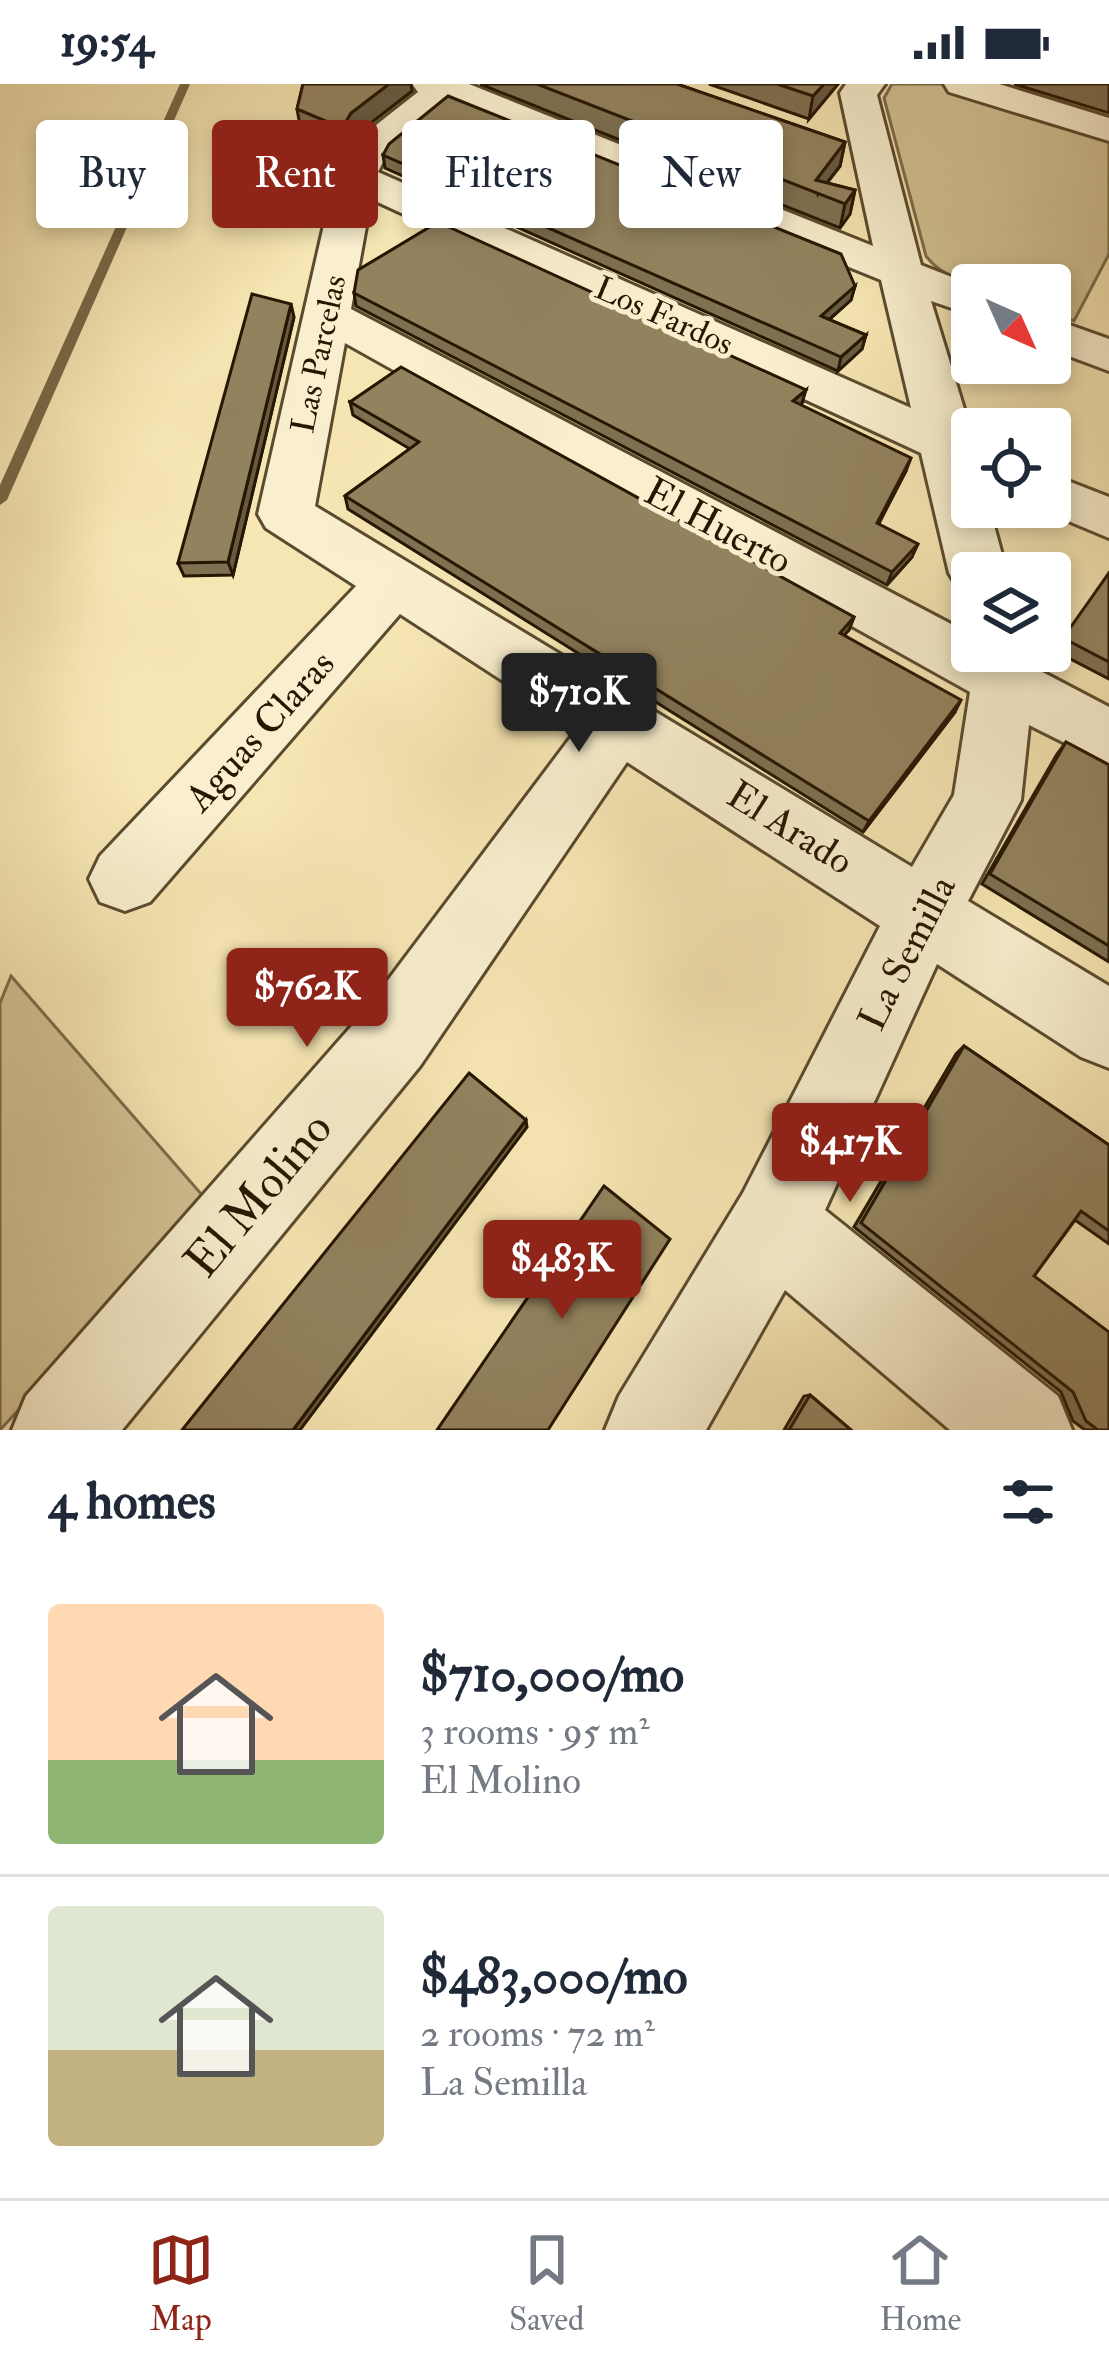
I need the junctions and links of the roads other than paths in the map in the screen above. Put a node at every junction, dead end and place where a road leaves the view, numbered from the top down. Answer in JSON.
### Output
{"nodes":[{"id":1,"x":866,"y":84,"type":"edge"},
{"id":2,"x":962,"y":84,"type":"edge"},
{"id":3,"x":442,"y":86,"type":"edge"},
{"id":4,"x":1050,"y":96,"type":"edge"},
{"id":5,"x":1109,"y":130,"type":"edge"},
{"id":6,"x":378,"y":142,"type":"edge"},
{"id":7,"x":378,"y":188,"type":"edge"},
{"id":8,"x":344,"y":228,"type":"edge"},
{"id":9,"x":905,"y":274,"type":"junction"},
{"id":10,"x":951,"y":293,"type":"edge"},
{"id":11,"x":326,"y":314,"type":"junction"},
{"id":12,"x":1071,"y":341,"type":"edge"},
{"id":13,"x":1109,"y":356,"type":"edge"},
{"id":14,"x":951,"y":421,"type":"edge"},
{"id":15,"x":951,"y":446,"type":"edge"},
{"id":16,"x":1071,"y":502,"type":"edge"},
{"id":17,"x":286,"y":514,"type":"joint"},
{"id":18,"x":1109,"y":519,"type":"edge"},
{"id":19,"x":394,"y":583,"type":"junction"},
{"id":20,"x":951,"y":640,"type":"edge"},
{"id":21,"x":998,"y":672,"type":"edge"},
{"id":22,"x":1010,"y":672,"type":"edge"},
{"id":23,"x":620,"y":721,"type":"junction"},
{"id":24,"x":1109,"y":737,"type":"edge"},
{"id":25,"x":124,"y":879,"type":"dead end"},
{"id":26,"x":924,"y":913,"type":"junction"},
{"id":27,"x":1109,"y":1030,"type":"edge"},
{"id":28,"x":774,"y":1224,"type":"junction"},
{"id":29,"x":60,"y":1430,"type":"edge"},
{"id":30,"x":653,"y":1430,"type":"edge"},
{"id":31,"x":1024,"y":1430,"type":"edge"}],
"edges":[{"from":1,"to":9,"type":"street"},
{"from":2,"to":4,"type":"street"},
{"from":3,"to":6,"type":"street","name":"Las Parcelas"},
{"from":3,"to":9,"type":"street"},
{"from":4,"to":5,"type":"street"},
{"from":7,"to":15,"type":"street","name":"Los Fardos"},
{"from":8,"to":11,"type":"street","name":"Las Parcelas"},
{"from":9,"to":10,"type":"street"},
{"from":9,"to":14,"type":"street"},
{"from":11,"to":17,"type":"street","name":"Las Parcelas"},
{"from":11,"to":20,"type":"street","name":"El Huerto"},
{"from":12,"to":13,"type":"street"},
{"from":16,"to":18,"type":"street"},
{"from":17,"to":19,"type":"street","name":"El Arado"},
{"from":19,"to":23,"type":"street","name":"El Arado"},
{"from":19,"to":25,"type":"street","name":"Aguas Claras"},
{"from":21,"to":26,"type":"street","name":"La Semilla"},
{"from":22,"to":24,"type":"street","name":"El Huerto"},
{"from":23,"to":26,"type":"street","name":"El Arado"},
{"from":23,"to":29,"type":"street","name":"El Molino"},
{"from":26,"to":27,"type":"street","name":"El Arado"},
{"from":26,"to":28,"type":"street","name":"La Semilla"},
{"from":28,"to":30,"type":"street","name":"La Semilla"},
{"from":28,"to":31,"type":"street"}]}
